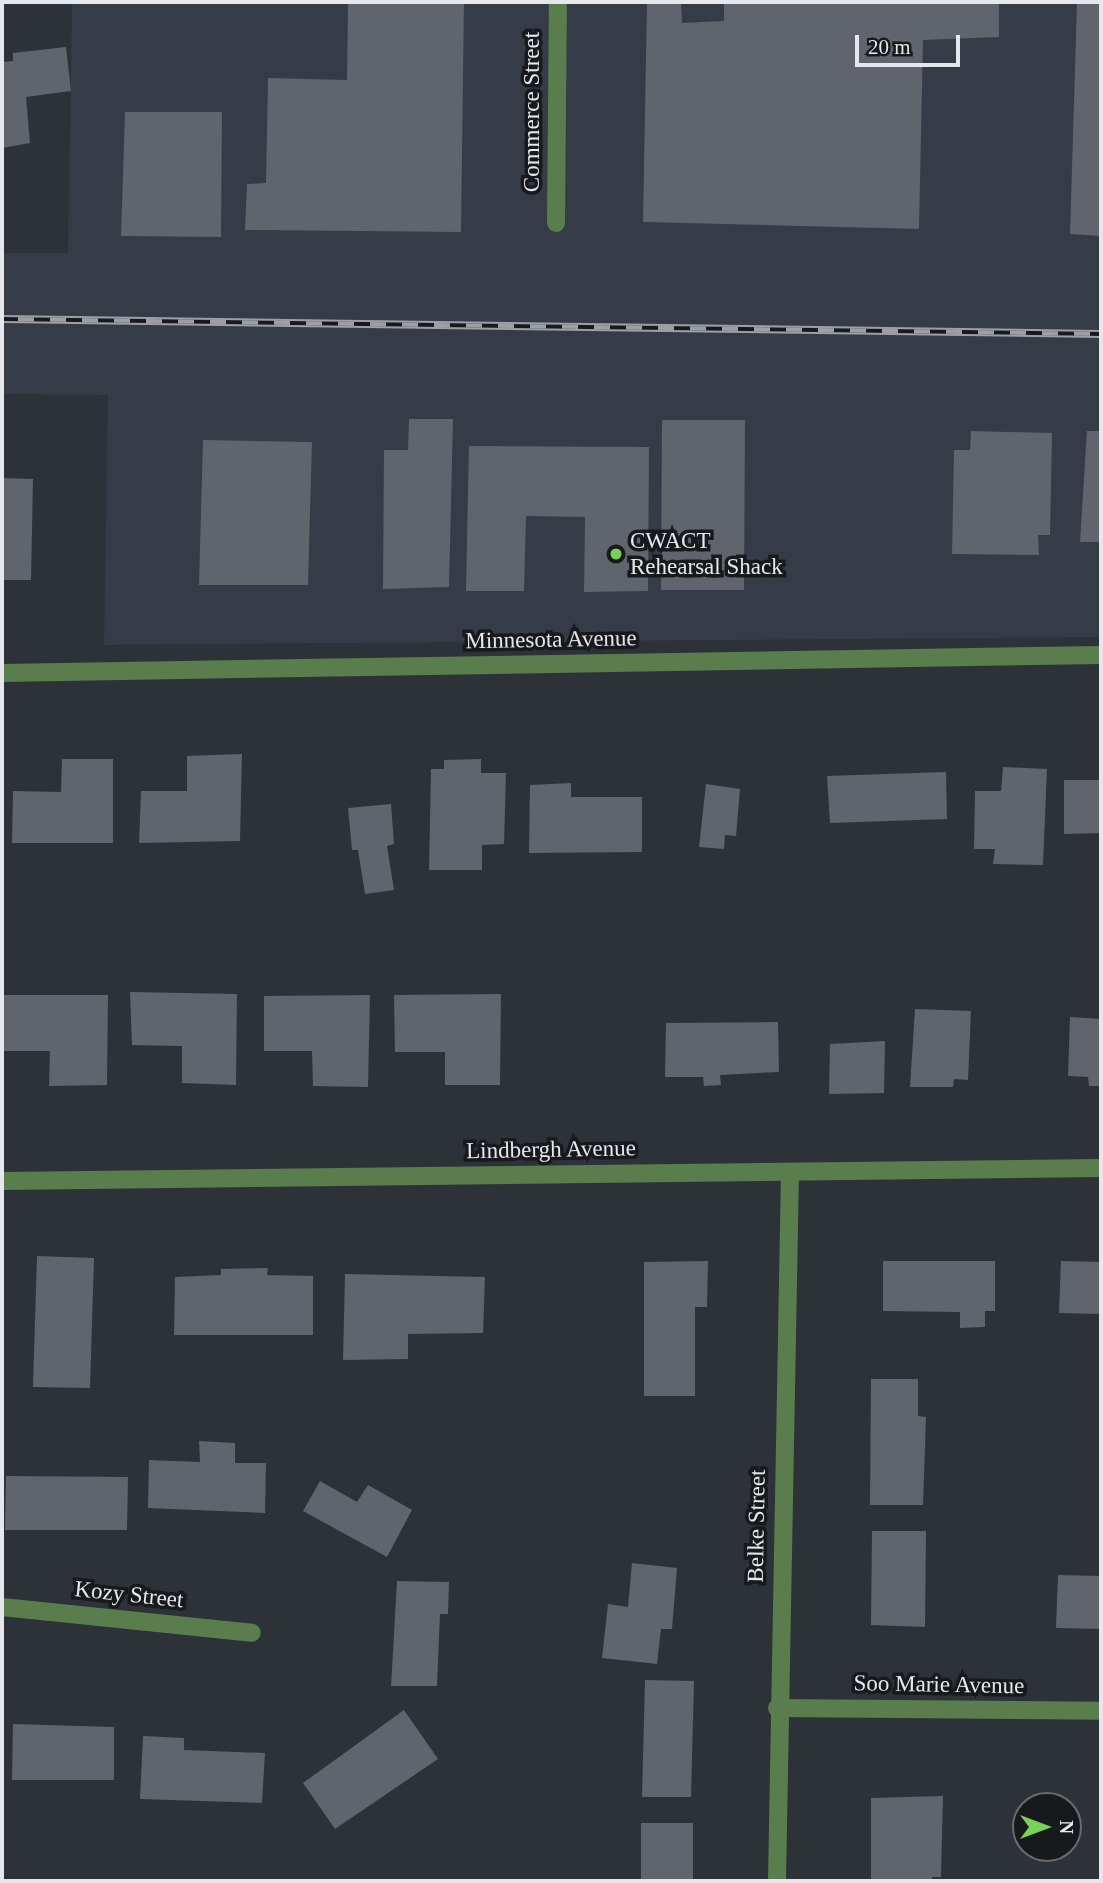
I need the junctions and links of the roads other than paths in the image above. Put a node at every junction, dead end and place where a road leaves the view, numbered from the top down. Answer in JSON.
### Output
{"nodes":[{"id":1,"x":558,"y":2,"type":"edge"},
{"id":2,"x":556,"y":223,"type":"dead end"},
{"id":3,"x":1101,"y":655,"type":"edge"},
{"id":4,"x":2,"y":673,"type":"edge"},
{"id":5,"x":1101,"y":1168,"type":"edge"},
{"id":6,"x":790,"y":1172,"type":"junction"},
{"id":7,"x":2,"y":1181,"type":"edge"},
{"id":8,"x":2,"y":1607,"type":"edge"},
{"id":9,"x":252,"y":1633,"type":"dead end"},
{"id":10,"x":777,"y":1708,"type":"junction"},
{"id":11,"x":1101,"y":1712,"type":"edge"},
{"id":12,"x":777,"y":1881,"type":"edge"}],
"edges":[{"from":1,"to":2,"type":"street","name":"Commerce Street"},
{"from":3,"to":4,"type":"street","name":"Minnesota Avenue"},
{"from":5,"to":6,"type":"street","name":"Lindbergh Avenue"},
{"from":6,"to":7,"type":"street","name":"Lindbergh Avenue"},
{"from":6,"to":10,"type":"street","name":"Belke Street"},
{"from":8,"to":9,"type":"street","name":"Kozy Street"},
{"from":10,"to":11,"type":"street","name":"Soo Marie Avenue"},
{"from":10,"to":12,"type":"street","name":"Belke Street"}]}
